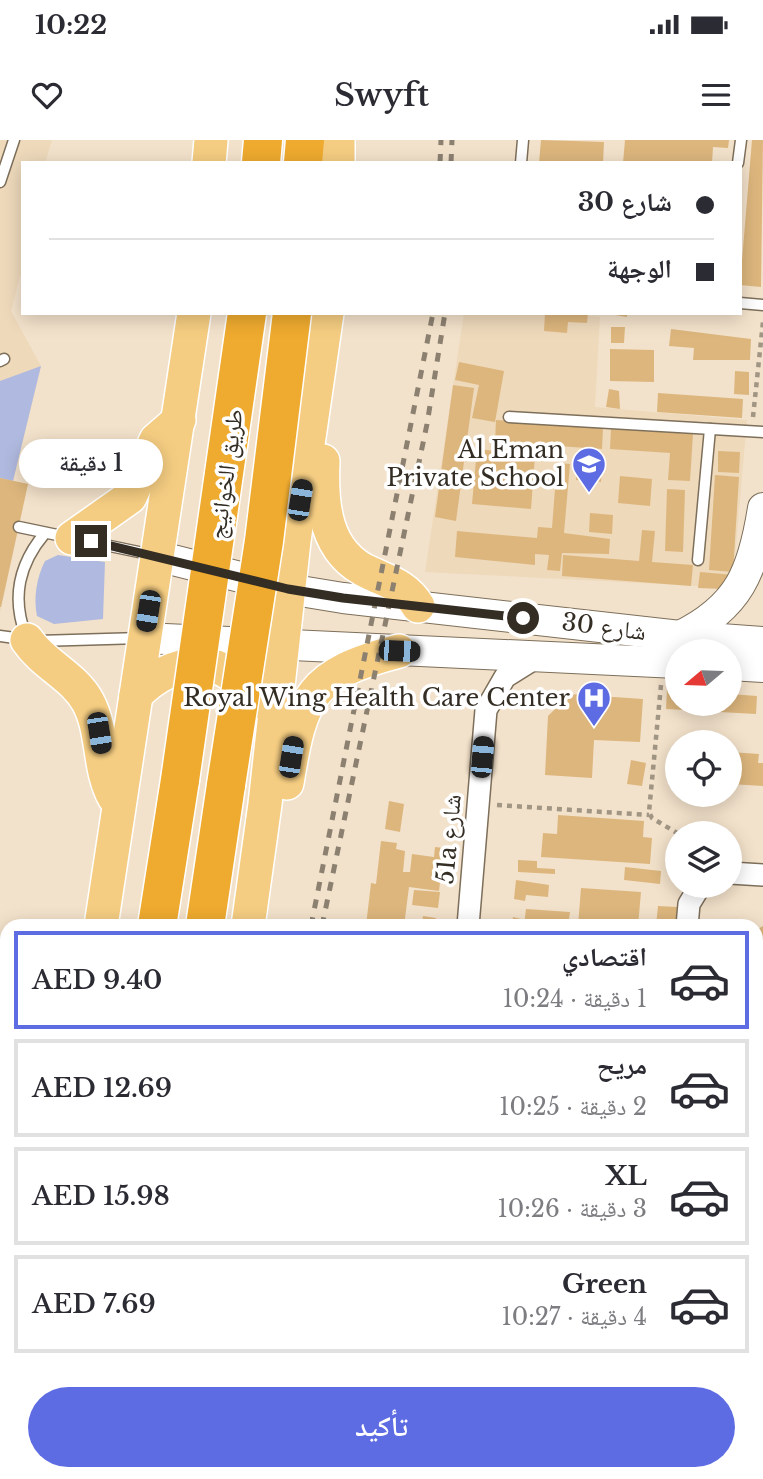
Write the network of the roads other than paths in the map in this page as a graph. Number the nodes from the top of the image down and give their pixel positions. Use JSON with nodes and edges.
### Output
{"nodes":[{"id":1,"x":14,"y":140,"type":"edge"},
{"id":2,"x":211,"y":140,"type":"edge"},
{"id":3,"x":263,"y":140,"type":"edge"},
{"id":4,"x":305,"y":140,"type":"edge"},
{"id":5,"x":338,"y":140,"type":"edge"},
{"id":6,"x":523,"y":140,"type":"edge"},
{"id":7,"x":741,"y":140,"type":"edge"},
{"id":8,"x":209,"y":161,"type":"edge"},
{"id":9,"x":261,"y":161,"type":"edge"},
{"id":10,"x":303,"y":161,"type":"edge"},
{"id":11,"x":338,"y":161,"type":"edge"},
{"id":12,"x":521,"y":161,"type":"edge"},
{"id":13,"x":738,"y":161,"type":"edge"},
{"id":14,"x":0,"y":182,"type":"edge"},
{"id":15,"x":742,"y":303,"type":"edge"},
{"id":16,"x":763,"y":305,"type":"edge"},
{"id":17,"x":194,"y":315,"type":"edge"},
{"id":18,"x":247,"y":315,"type":"edge"},
{"id":19,"x":292,"y":315,"type":"edge"},
{"id":20,"x":327,"y":315,"type":"edge"},
{"id":21,"x":318,"y":391,"type":"junction"},
{"id":22,"x":509,"y":417,"type":"dead end"},
{"id":23,"x":179,"y":420,"type":"junction"},
{"id":24,"x":710,"y":429,"type":"junction"},
{"id":25,"x":757,"y":432,"type":"edge"},
{"id":26,"x":763,"y":508,"type":"edge"},
{"id":27,"x":19,"y":527,"type":"dead end"},
{"id":28,"x":59,"y":535,"type":"junction"},
{"id":29,"x":157,"y":556,"type":"junction"},
{"id":30,"x":698,"y":560,"type":"dead end"},
{"id":31,"x":750,"y":564,"type":"junction"},
{"id":32,"x":288,"y":589,"type":"junction"},
{"id":33,"x":763,"y":593,"type":"edge"},
{"id":34,"x":418,"y":606,"type":"junction"},
{"id":35,"x":14,"y":638,"type":"edge"},
{"id":36,"x":144,"y":638,"type":"junction"},
{"id":37,"x":690,"y":639,"type":"edge"},
{"id":38,"x":763,"y":642,"type":"edge"},
{"id":39,"x":281,"y":645,"type":"junction"},
{"id":40,"x":742,"y":645,"type":"edge"},
{"id":41,"x":399,"y":651,"type":"junction"},
{"id":42,"x":665,"y":652,"type":"edge"},
{"id":43,"x":665,"y":654,"type":"edge"},
{"id":44,"x":539,"y":657,"type":"junction"},
{"id":45,"x":742,"y":666,"type":"edge"},
{"id":46,"x":763,"y":667,"type":"edge"},
{"id":47,"x":136,"y":695,"type":"junction"},
{"id":48,"x":117,"y":802,"type":"junction"},
{"id":49,"x":265,"y":804,"type":"junction"},
{"id":50,"x":256,"y":866,"type":"junction"},
{"id":51,"x":742,"y":874,"type":"edge"},
{"id":52,"x":763,"y":875,"type":"edge"},
{"id":53,"x":693,"y":898,"type":"edge"},
{"id":54,"x":101,"y":919,"type":"edge"},
{"id":55,"x":158,"y":919,"type":"edge"},
{"id":56,"x":206,"y":919,"type":"edge"},
{"id":57,"x":249,"y":919,"type":"edge"},
{"id":58,"x":469,"y":919,"type":"edge"},
{"id":59,"x":688,"y":919,"type":"edge"}],
"edges":[{"from":1,"to":14,"type":"lane"},
{"from":2,"to":8,"type":"main road"},
{"from":3,"to":9,"type":"highway"},
{"from":4,"to":10,"type":"highway"},
{"from":5,"to":11,"type":"main road"},
{"from":6,"to":12,"type":"lane"},
{"from":7,"to":13,"type":"lane"},
{"from":15,"to":16,"type":"lane"},
{"from":17,"to":23,"type":"main road"},
{"from":18,"to":55,"type":"highway","name":"طريق الخوانيج","bridge":true},
{"from":19,"to":56,"type":"highway","name":"طريق الخوانيج","bridge":true},
{"from":20,"to":21,"type":"main road"},
{"from":21,"to":32,"type":"main road"},
{"from":21,"to":34,"type":"main road"},
{"from":22,"to":24,"type":"lane"},
{"from":23,"to":28,"type":"main road"},
{"from":23,"to":29,"type":"main road"},
{"from":24,"to":25,"type":"lane"},
{"from":24,"to":30,"type":"lane"},
{"from":26,"to":31,"type":"street"},
{"from":27,"to":28,"type":"lane"},
{"from":28,"to":29,"type":"lane"},
{"from":28,"to":35,"type":"lane"},
{"from":29,"to":32,"type":"street","name":"شارع 30"},
{"from":29,"to":36,"type":"main road"},
{"from":31,"to":33,"type":"street"},
{"from":31,"to":37,"type":"street"},
{"from":32,"to":34,"type":"street","name":"شارع 30"},
{"from":32,"to":39,"type":"main road"},
{"from":34,"to":42,"type":"street","name":"شارع 30"},
{"from":35,"to":36,"type":"lane"},
{"from":35,"to":48,"type":"main road"},
{"from":36,"to":39,"type":"street","name":"شارع 30"},
{"from":36,"to":47,"type":"main road"},
{"from":38,"to":40,"type":"street","name":"شارع 30"},
{"from":39,"to":41,"type":"street","name":"شارع 30"},
{"from":39,"to":49,"type":"main road"},
{"from":41,"to":44,"type":"street","name":"شارع 30"},
{"from":41,"to":50,"type":"main road"},
{"from":43,"to":44,"type":"street","name":"شارع 30"},
{"from":44,"to":58,"type":"street","name":"51a شارع"},
{"from":45,"to":46,"type":"street"},
{"from":47,"to":48,"type":"main road"},
{"from":47,"to":49,"type":"main road"},
{"from":48,"to":54,"type":"main road"},
{"from":49,"to":50,"type":"main road"},
{"from":50,"to":57,"type":"main road"},
{"from":51,"to":52,"type":"street"},
{"from":53,"to":59,"type":"street"}]}
